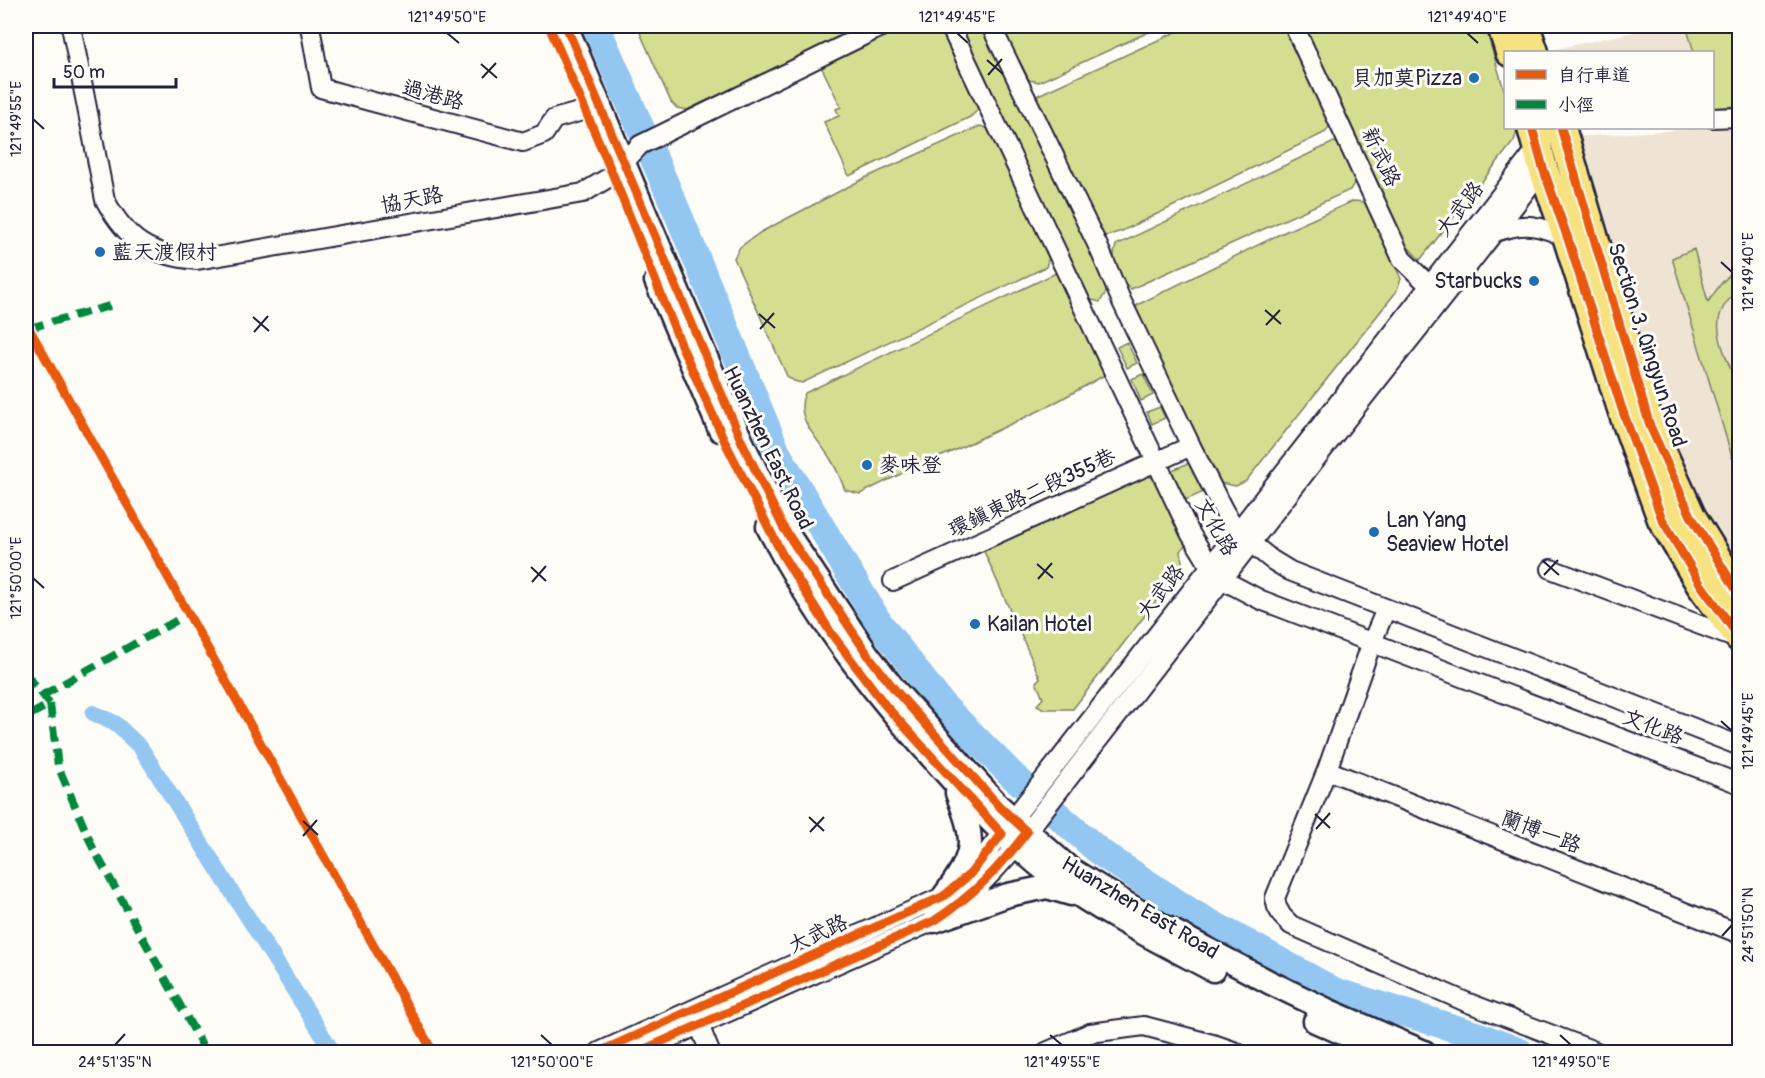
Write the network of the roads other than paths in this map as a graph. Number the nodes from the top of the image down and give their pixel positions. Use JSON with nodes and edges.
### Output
{"nodes":[{"id":1,"x":70,"y":26,"type":"edge"},
{"id":2,"x":310,"y":26,"type":"edge"},
{"id":3,"x":549,"y":26,"type":"edge"},
{"id":4,"x":566,"y":26,"type":"edge"},
{"id":5,"x":883,"y":26,"type":"edge"},
{"id":6,"x":950,"y":26,"type":"edge"},
{"id":7,"x":991,"y":26,"type":"edge"},
{"id":8,"x":1294,"y":26,"type":"edge"},
{"id":9,"x":1502,"y":26,"type":"edge"},
{"id":10,"x":1525,"y":26,"type":"edge"},
{"id":11,"x":1510,"y":51,"type":"edge"},
{"id":12,"x":1534,"y":51,"type":"edge"},
{"id":13,"x":586,"y":110,"type":"junction"},
{"id":14,"x":1714,"y":117,"type":"edge"},
{"id":15,"x":1740,"y":117,"type":"edge"},
{"id":16,"x":1547,"y":138,"type":"edge"},
{"id":17,"x":626,"y":161,"type":"junction"},
{"id":18,"x":1495,"y":232,"type":"junction"},
{"id":19,"x":1568,"y":239,"type":"junction"},
{"id":20,"x":1435,"y":292,"type":"junction"},
{"id":21,"x":1191,"y":446,"type":"junction"},
{"id":22,"x":1156,"y":461,"type":"junction"},
{"id":23,"x":1660,"y":478,"type":"junction"},
{"id":24,"x":1243,"y":537,"type":"junction"},
{"id":25,"x":1551,"y":569,"type":"dead end"},
{"id":26,"x":1215,"y":573,"type":"junction"},
{"id":27,"x":893,"y":581,"type":"dead end"},
{"id":28,"x":1740,"y":596,"type":"edge"},
{"id":29,"x":1386,"y":609,"type":"junction"},
{"id":30,"x":1740,"y":639,"type":"edge"},
{"id":31,"x":1372,"y":642,"type":"junction"},
{"id":32,"x":1740,"y":746,"type":"edge"},
{"id":33,"x":1327,"y":770,"type":"junction"},
{"id":34,"x":952,"y":780,"type":"junction"},
{"id":35,"x":1740,"y":784,"type":"edge"},
{"id":36,"x":1020,"y":826,"type":"junction"},
{"id":37,"x":944,"y":896,"type":"junction"},
{"id":38,"x":1081,"y":896,"type":"junction"},
{"id":39,"x":934,"y":921,"type":"junction"},
{"id":40,"x":1740,"y":934,"type":"edge"},
{"id":41,"x":696,"y":1018,"type":"junction"},
{"id":42,"x":1215,"y":1049,"type":"edge"},
{"id":43,"x":599,"y":1053,"type":"edge"},
{"id":44,"x":638,"y":1053,"type":"edge"},
{"id":45,"x":710,"y":1053,"type":"edge"},
{"id":46,"x":1046,"y":1053,"type":"edge"},
{"id":47,"x":1236,"y":1053,"type":"edge"},
{"id":48,"x":1385,"y":1053,"type":"edge"},
{"id":49,"x":1424,"y":1053,"type":"edge"},
{"id":50,"x":1597,"y":1053,"type":"edge"}],
"edges":[{"from":1,"to":17,"type":"street","name":"協天路"},
{"from":2,"to":13,"type":"street","name":"過港路"},
{"from":3,"to":13,"type":"street","name":"Huanzhen East Road"},
{"from":4,"to":17,"type":"street","name":"Huanzhen East Road"},
{"from":5,"to":17,"type":"street","name":"協天路"},
{"from":6,"to":22,"type":"street","name":"文化路"},
{"from":7,"to":21,"type":"street"},
{"from":8,"to":20,"type":"street","name":"新武路"},
{"from":9,"to":11,"type":"main road"},
{"from":10,"to":12,"type":"main road"},
{"from":13,"to":17,"type":"street","name":"Huanzhen East Road"},
{"from":14,"to":15,"type":"street"},
{"from":16,"to":18,"type":"street","name":"大武路"},
{"from":16,"to":19,"type":"main road","name":"Section 3, Qingyun Road"},
{"from":16,"to":20,"type":"street","name":"大武路"},
{"from":16,"to":23,"type":"main road","name":"Section 3, Qingyun Road"},
{"from":17,"to":34,"type":"street","name":"Huanzhen East Road"},
{"from":17,"to":36,"type":"street","name":"Huanzhen East Road"},
{"from":18,"to":19,"type":"street"},
{"from":18,"to":20,"type":"street","name":"大武路"},
{"from":19,"to":23,"type":"main road","name":"Section 3, Qingyun Road"},
{"from":20,"to":24,"type":"street","name":"大武路"},
{"from":21,"to":22,"type":"street","name":"環鎮東路二段355巷"},
{"from":21,"to":24,"type":"street"},
{"from":22,"to":26,"type":"street","name":"文化路"},
{"from":22,"to":27,"type":"street","name":"環鎮東路二段355巷"},
{"from":23,"to":28,"type":"main road","name":"Section 3, Qingyun Road"},
{"from":23,"to":30,"type":"main road","name":"Section 3, Qingyun Road"},
{"from":24,"to":26,"type":"street","name":"大武路"},
{"from":24,"to":29,"type":"street"},
{"from":25,"to":30,"type":"street"},
{"from":26,"to":31,"type":"street","name":"文化路"},
{"from":26,"to":36,"type":"street","name":"大武路"},
{"from":29,"to":31,"type":"street"},
{"from":29,"to":32,"type":"street"},
{"from":31,"to":33,"type":"street"},
{"from":31,"to":35,"type":"street","name":"文化路"},
{"from":33,"to":40,"type":"street","name":"蘭博一路"},
{"from":33,"to":50,"type":"street"},
{"from":34,"to":36,"type":"street","name":"Huanzhen East Road"},
{"from":34,"to":37,"type":"street"},
{"from":36,"to":37,"type":"street","name":"大武路"},
{"from":36,"to":38,"type":"street","name":"Huanzhen East Road"},
{"from":36,"to":39,"type":"street","name":"大武路"},
{"from":36,"to":49,"type":"street","name":"Huanzhen East Road"},
{"from":37,"to":41,"type":"street","name":"大武路"},
{"from":38,"to":39,"type":"street"},
{"from":38,"to":48,"type":"street","name":"Huanzhen East Road"},
{"from":39,"to":41,"type":"street","name":"大武路"},
{"from":41,"to":43,"type":"street","name":"大武路"},
{"from":41,"to":44,"type":"street","name":"大武路"},
{"from":41,"to":45,"type":"street"},
{"from":42,"to":46,"type":"street"},
{"from":42,"to":47,"type":"street"}]}
